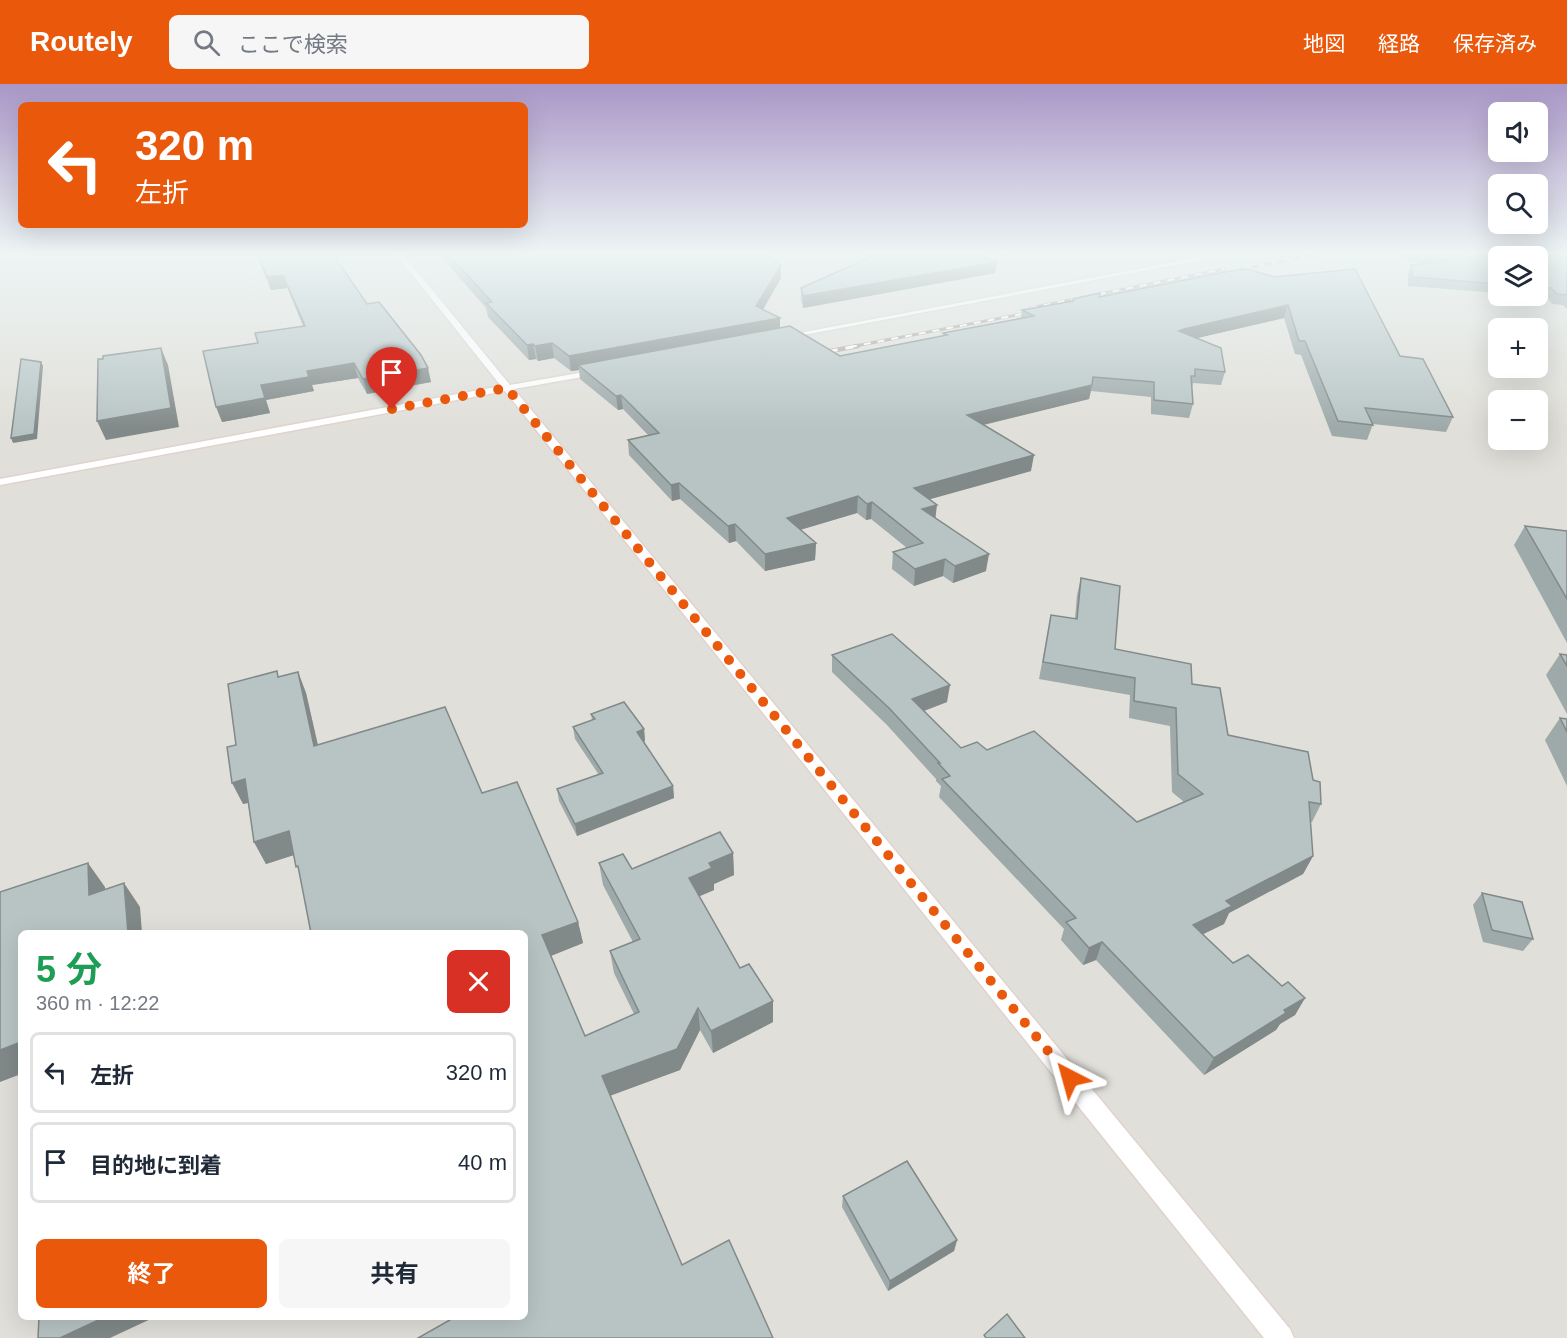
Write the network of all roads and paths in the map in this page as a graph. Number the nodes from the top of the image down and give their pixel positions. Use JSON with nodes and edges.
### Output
{"nodes":[{"id":1,"x":445,"y":312,"type":"edge"},
{"id":2,"x":920,"y":312,"type":"edge"},
{"id":3,"x":777,"y":338,"type":"edge"},
{"id":4,"x":613,"y":368,"type":"edge"},
{"id":5,"x":507,"y":388,"type":"junction"},
{"id":6,"x":0,"y":482,"type":"edge"},
{"id":7,"x":1281,"y":1338,"type":"edge"}],
"edges":[{"from":1,"to":5,"type":"lane"},
{"from":2,"to":3,"type":"lane"},
{"from":4,"to":5,"type":"lane"},
{"from":5,"to":6,"type":"lane"},
{"from":5,"to":7,"type":"lane"}]}
